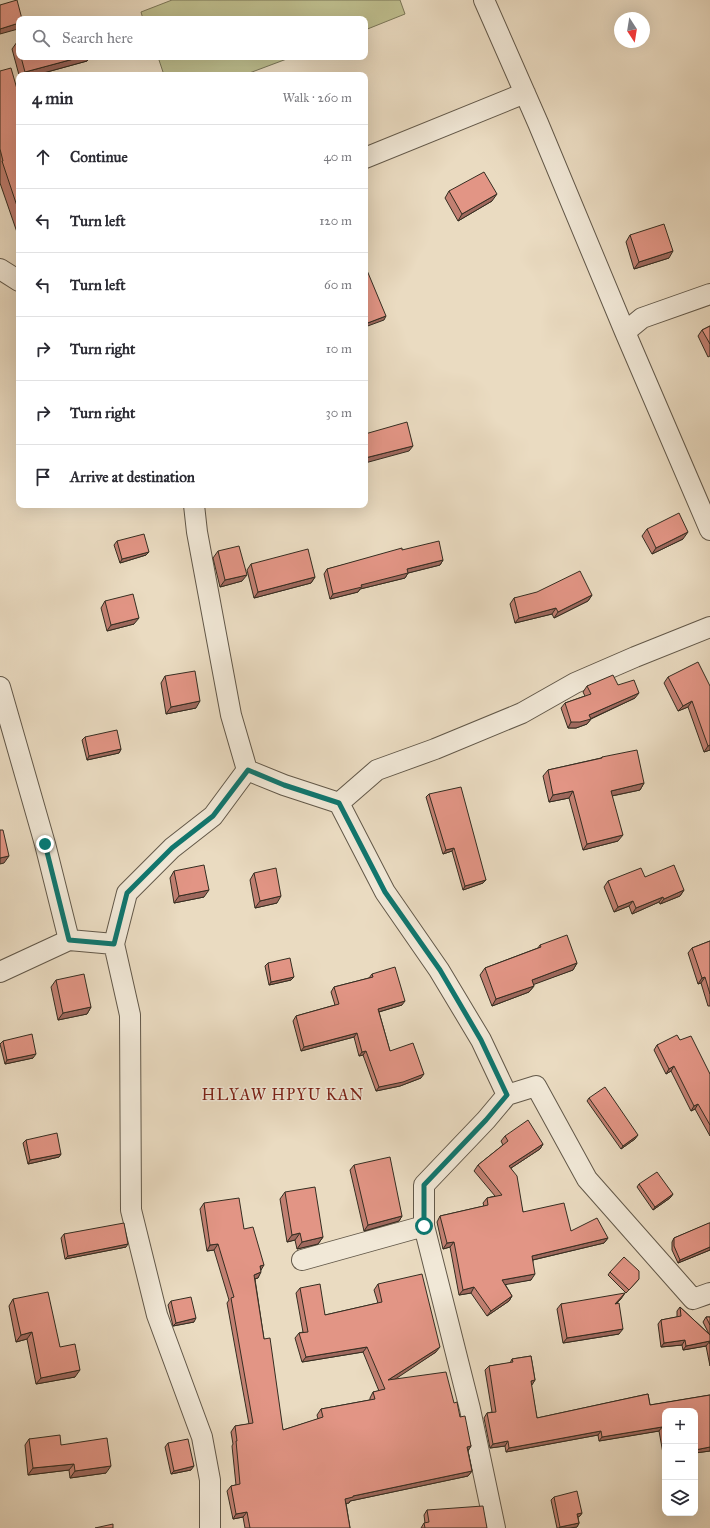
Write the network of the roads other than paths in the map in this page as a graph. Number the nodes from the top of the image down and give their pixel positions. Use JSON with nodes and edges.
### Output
{"nodes":[{"id":1,"x":484,"y":0,"type":"edge"},
{"id":2,"x":525,"y":93,"type":"junction"},
{"id":3,"x":368,"y":157,"type":"edge"},
{"id":4,"x":0,"y":269,"type":"edge"},
{"id":5,"x":16,"y":279,"type":"edge"},
{"id":6,"x":710,"y":294,"type":"edge"},
{"id":7,"x":624,"y":332,"type":"junction"},
{"id":8,"x":194,"y":508,"type":"edge"},
{"id":9,"x":710,"y":530,"type":"edge"},
{"id":10,"x":710,"y":627,"type":"edge"},
{"id":11,"x":0,"y":687,"type":"edge"},
{"id":12,"x":248,"y":770,"type":"junction"},
{"id":13,"x":339,"y":803,"type":"junction"},
{"id":14,"x":69,"y":940,"type":"junction"},
{"id":15,"x":114,"y":944,"type":"junction"},
{"id":16,"x":0,"y":972,"type":"edge"},
{"id":17,"x":507,"y":1095,"type":"junction"},
{"id":18,"x":424,"y":1226,"type":"junction"},
{"id":19,"x":302,"y":1260,"type":"dead end"},
{"id":20,"x":710,"y":1293,"type":"edge"},
{"id":21,"x":210,"y":1528,"type":"edge"},
{"id":22,"x":495,"y":1528,"type":"edge"}],
"edges":[{"from":1,"to":2,"type":"street"},
{"from":2,"to":3,"type":"street"},
{"from":2,"to":7,"type":"street"},
{"from":4,"to":5,"type":"street"},
{"from":6,"to":7,"type":"street"},
{"from":7,"to":9,"type":"street"},
{"from":8,"to":12,"type":"street"},
{"from":10,"to":13,"type":"street"},
{"from":11,"to":14,"type":"street"},
{"from":12,"to":13,"type":"street"},
{"from":12,"to":15,"type":"street"},
{"from":13,"to":17,"type":"street"},
{"from":14,"to":15,"type":"street"},
{"from":14,"to":16,"type":"street"},
{"from":15,"to":21,"type":"street"},
{"from":17,"to":18,"type":"street"},
{"from":17,"to":20,"type":"street"},
{"from":18,"to":19,"type":"street"},
{"from":18,"to":22,"type":"street"}]}
